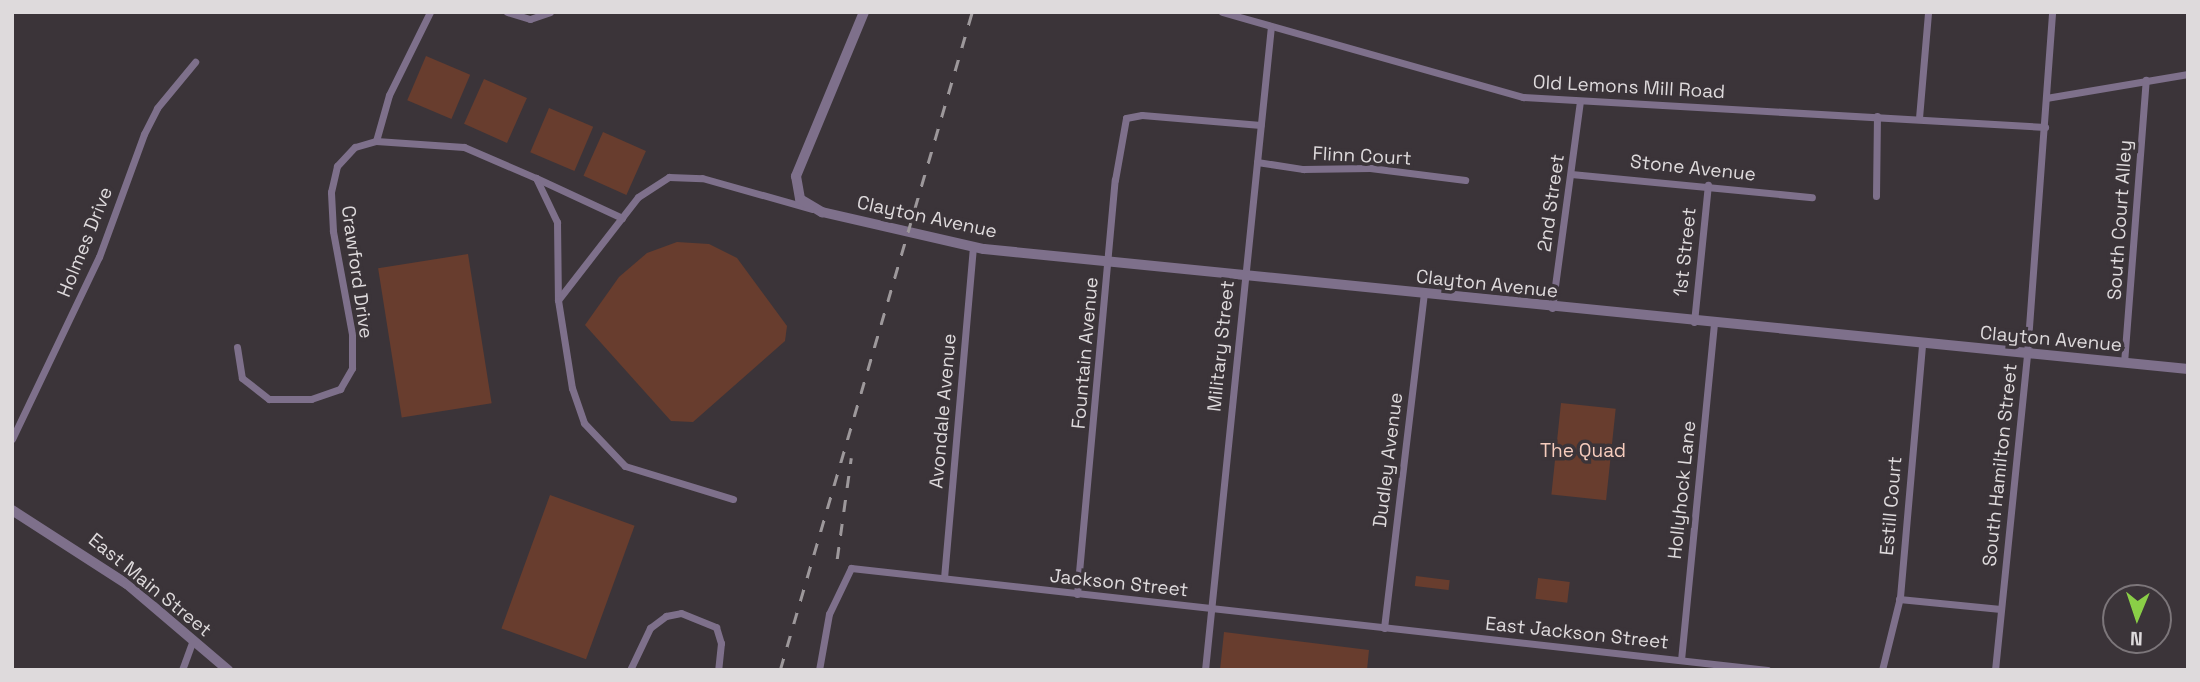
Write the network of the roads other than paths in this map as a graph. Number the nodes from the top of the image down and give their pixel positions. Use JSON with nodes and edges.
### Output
{"nodes":[{"id":1,"x":430,"y":12,"type":"edge"},
{"id":2,"x":507,"y":12,"type":"edge"},
{"id":3,"x":550,"y":12,"type":"edge"},
{"id":4,"x":864,"y":12,"type":"edge"},
{"id":5,"x":1222,"y":12,"type":"edge"},
{"id":6,"x":1928,"y":12,"type":"edge"},
{"id":7,"x":2052,"y":12,"type":"edge"},
{"id":8,"x":1271,"y":26,"type":"junction"},
{"id":9,"x":195,"y":62,"type":"dead end"},
{"id":10,"x":2188,"y":74,"type":"edge"},
{"id":11,"x":2146,"y":80,"type":"junction"},
{"id":12,"x":2046,"y":98,"type":"junction"},
{"id":13,"x":1580,"y":102,"type":"junction"},
{"id":14,"x":1877,"y":116,"type":"junction"},
{"id":15,"x":1919,"y":118,"type":"junction"},
{"id":16,"x":1261,"y":125,"type":"junction"},
{"id":17,"x":2045,"y":127,"type":"junction"},
{"id":18,"x":376,"y":141,"type":"junction"},
{"id":19,"x":1257,"y":162,"type":"junction"},
{"id":20,"x":1572,"y":174,"type":"junction"},
{"id":21,"x":536,"y":178,"type":"junction"},
{"id":22,"x":1465,"y":180,"type":"dead end"},
{"id":23,"x":1708,"y":185,"type":"junction"},
{"id":24,"x":1875,"y":196,"type":"dead end"},
{"id":25,"x":1812,"y":197,"type":"dead end"},
{"id":26,"x":813,"y":209,"type":"junction"},
{"id":27,"x":622,"y":218,"type":"junction"},
{"id":28,"x":973,"y":246,"type":"junction"},
{"id":29,"x":1109,"y":261,"type":"junction"},
{"id":30,"x":1244,"y":278,"type":"junction"},
{"id":31,"x":1424,"y":295,"type":"junction"},
{"id":32,"x":558,"y":300,"type":"junction"},
{"id":33,"x":1552,"y":308,"type":"junction"},
{"id":34,"x":1694,"y":322,"type":"junction"},
{"id":35,"x":1714,"y":324,"type":"junction"},
{"id":36,"x":1922,"y":344,"type":"junction"},
{"id":37,"x":237,"y":347,"type":"dead end"},
{"id":38,"x":2027,"y":354,"type":"junction"},
{"id":39,"x":2124,"y":363,"type":"junction"},
{"id":40,"x":2188,"y":369,"type":"edge"},
{"id":41,"x":12,"y":439,"type":"edge"},
{"id":42,"x":733,"y":499,"type":"dead end"},
{"id":43,"x":12,"y":510,"type":"edge"},
{"id":44,"x":944,"y":578,"type":"junction"},
{"id":45,"x":1077,"y":594,"type":"junction"},
{"id":46,"x":1899,"y":599,"type":"junction"},
{"id":47,"x":1211,"y":609,"type":"junction"},
{"id":48,"x":2001,"y":609,"type":"junction"},
{"id":49,"x":1384,"y":628,"type":"junction"},
{"id":50,"x":193,"y":640,"type":"junction"},
{"id":51,"x":1681,"y":660,"type":"junction"},
{"id":52,"x":182,"y":670,"type":"edge"},
{"id":53,"x":228,"y":670,"type":"edge"},
{"id":54,"x":630,"y":670,"type":"edge"},
{"id":55,"x":718,"y":670,"type":"edge"},
{"id":56,"x":818,"y":670,"type":"edge"},
{"id":57,"x":1205,"y":670,"type":"edge"},
{"id":58,"x":1767,"y":670,"type":"edge"},
{"id":59,"x":1882,"y":670,"type":"edge"},
{"id":60,"x":1995,"y":670,"type":"edge"}],
"edges":[{"from":1,"to":18,"type":"street"},
{"from":2,"to":3,"type":"street"},
{"from":4,"to":26,"type":"street"},
{"from":5,"to":8,"type":"street","name":"Old Lemons Mill Road"},
{"from":6,"to":15,"type":"street"},
{"from":7,"to":12,"type":"street","name":"South Hamilton Street"},
{"from":8,"to":13,"type":"street","name":"Old Lemons Mill Road"},
{"from":8,"to":16,"type":"street","name":"Military Street"},
{"from":9,"to":41,"type":"street","name":"Holmes Drive"},
{"from":10,"to":11,"type":"street"},
{"from":11,"to":12,"type":"street"},
{"from":11,"to":39,"type":"street","name":"South Court Alley"},
{"from":12,"to":17,"type":"street","name":"South Hamilton Street"},
{"from":13,"to":14,"type":"street","name":"Old Lemons Mill Road"},
{"from":13,"to":20,"type":"street","name":"2nd Street"},
{"from":14,"to":15,"type":"street","name":"Old Lemons Mill Road"},
{"from":14,"to":24,"type":"street"},
{"from":15,"to":17,"type":"street","name":"Old Lemons Mill Road"},
{"from":16,"to":19,"type":"street","name":"Military Street"},
{"from":16,"to":29,"type":"street","name":"Fountain Avenue"},
{"from":17,"to":38,"type":"street","name":"South Hamilton Street"},
{"from":18,"to":21,"type":"street"},
{"from":18,"to":37,"type":"street","name":"Crawford Drive"},
{"from":19,"to":22,"type":"street","name":"Flinn Court"},
{"from":19,"to":30,"type":"street","name":"Military Street"},
{"from":20,"to":23,"type":"street","name":"Stone Avenue"},
{"from":20,"to":33,"type":"street","name":"2nd Street"},
{"from":21,"to":27,"type":"street"},
{"from":21,"to":32,"type":"street"},
{"from":23,"to":25,"type":"street","name":"Stone Avenue"},
{"from":23,"to":34,"type":"street","name":"1st Street"},
{"from":26,"to":27,"type":"street"},
{"from":26,"to":28,"type":"street","name":"Clayton Avenue"},
{"from":27,"to":32,"type":"street"},
{"from":28,"to":29,"type":"street","name":"Clayton Avenue"},
{"from":28,"to":44,"type":"street","name":"Avondale Avenue"},
{"from":29,"to":30,"type":"street","name":"Clayton Avenue"},
{"from":29,"to":45,"type":"street","name":"Fountain Avenue"},
{"from":30,"to":31,"type":"street","name":"Clayton Avenue"},
{"from":30,"to":47,"type":"street","name":"Military Street"},
{"from":31,"to":33,"type":"street","name":"Clayton Avenue"},
{"from":31,"to":49,"type":"street","name":"Dudley Avenue"},
{"from":32,"to":42,"type":"street"},
{"from":33,"to":34,"type":"street","name":"Clayton Avenue"},
{"from":34,"to":35,"type":"street","name":"Clayton Avenue"},
{"from":35,"to":36,"type":"street","name":"Clayton Avenue"},
{"from":35,"to":51,"type":"street","name":"Hollyhock Lane"},
{"from":36,"to":38,"type":"street","name":"Clayton Avenue"},
{"from":36,"to":46,"type":"street","name":"Estill Court"},
{"from":38,"to":39,"type":"street","name":"Clayton Avenue"},
{"from":38,"to":48,"type":"street","name":"South Hamilton Street"},
{"from":39,"to":40,"type":"street","name":"Clayton Avenue"},
{"from":43,"to":50,"type":"street","name":"East Main Street"},
{"from":44,"to":45,"type":"street","name":"Jackson Street"},
{"from":44,"to":56,"type":"street","name":"Jackson Street"},
{"from":45,"to":47,"type":"street","name":"Jackson Street"},
{"from":46,"to":48,"type":"street"},
{"from":46,"to":59,"type":"street","name":"Estill Court"},
{"from":47,"to":49,"type":"street","name":"Jackson Street"},
{"from":47,"to":57,"type":"street","name":"Military Street"},
{"from":48,"to":60,"type":"street","name":"South Hamilton Street"},
{"from":49,"to":51,"type":"street","name":"East Jackson Street"},
{"from":50,"to":52,"type":"street"},
{"from":50,"to":53,"type":"street","name":"East Main Street"},
{"from":51,"to":58,"type":"street","name":"East Jackson Street"},
{"from":54,"to":55,"type":"street"}]}
